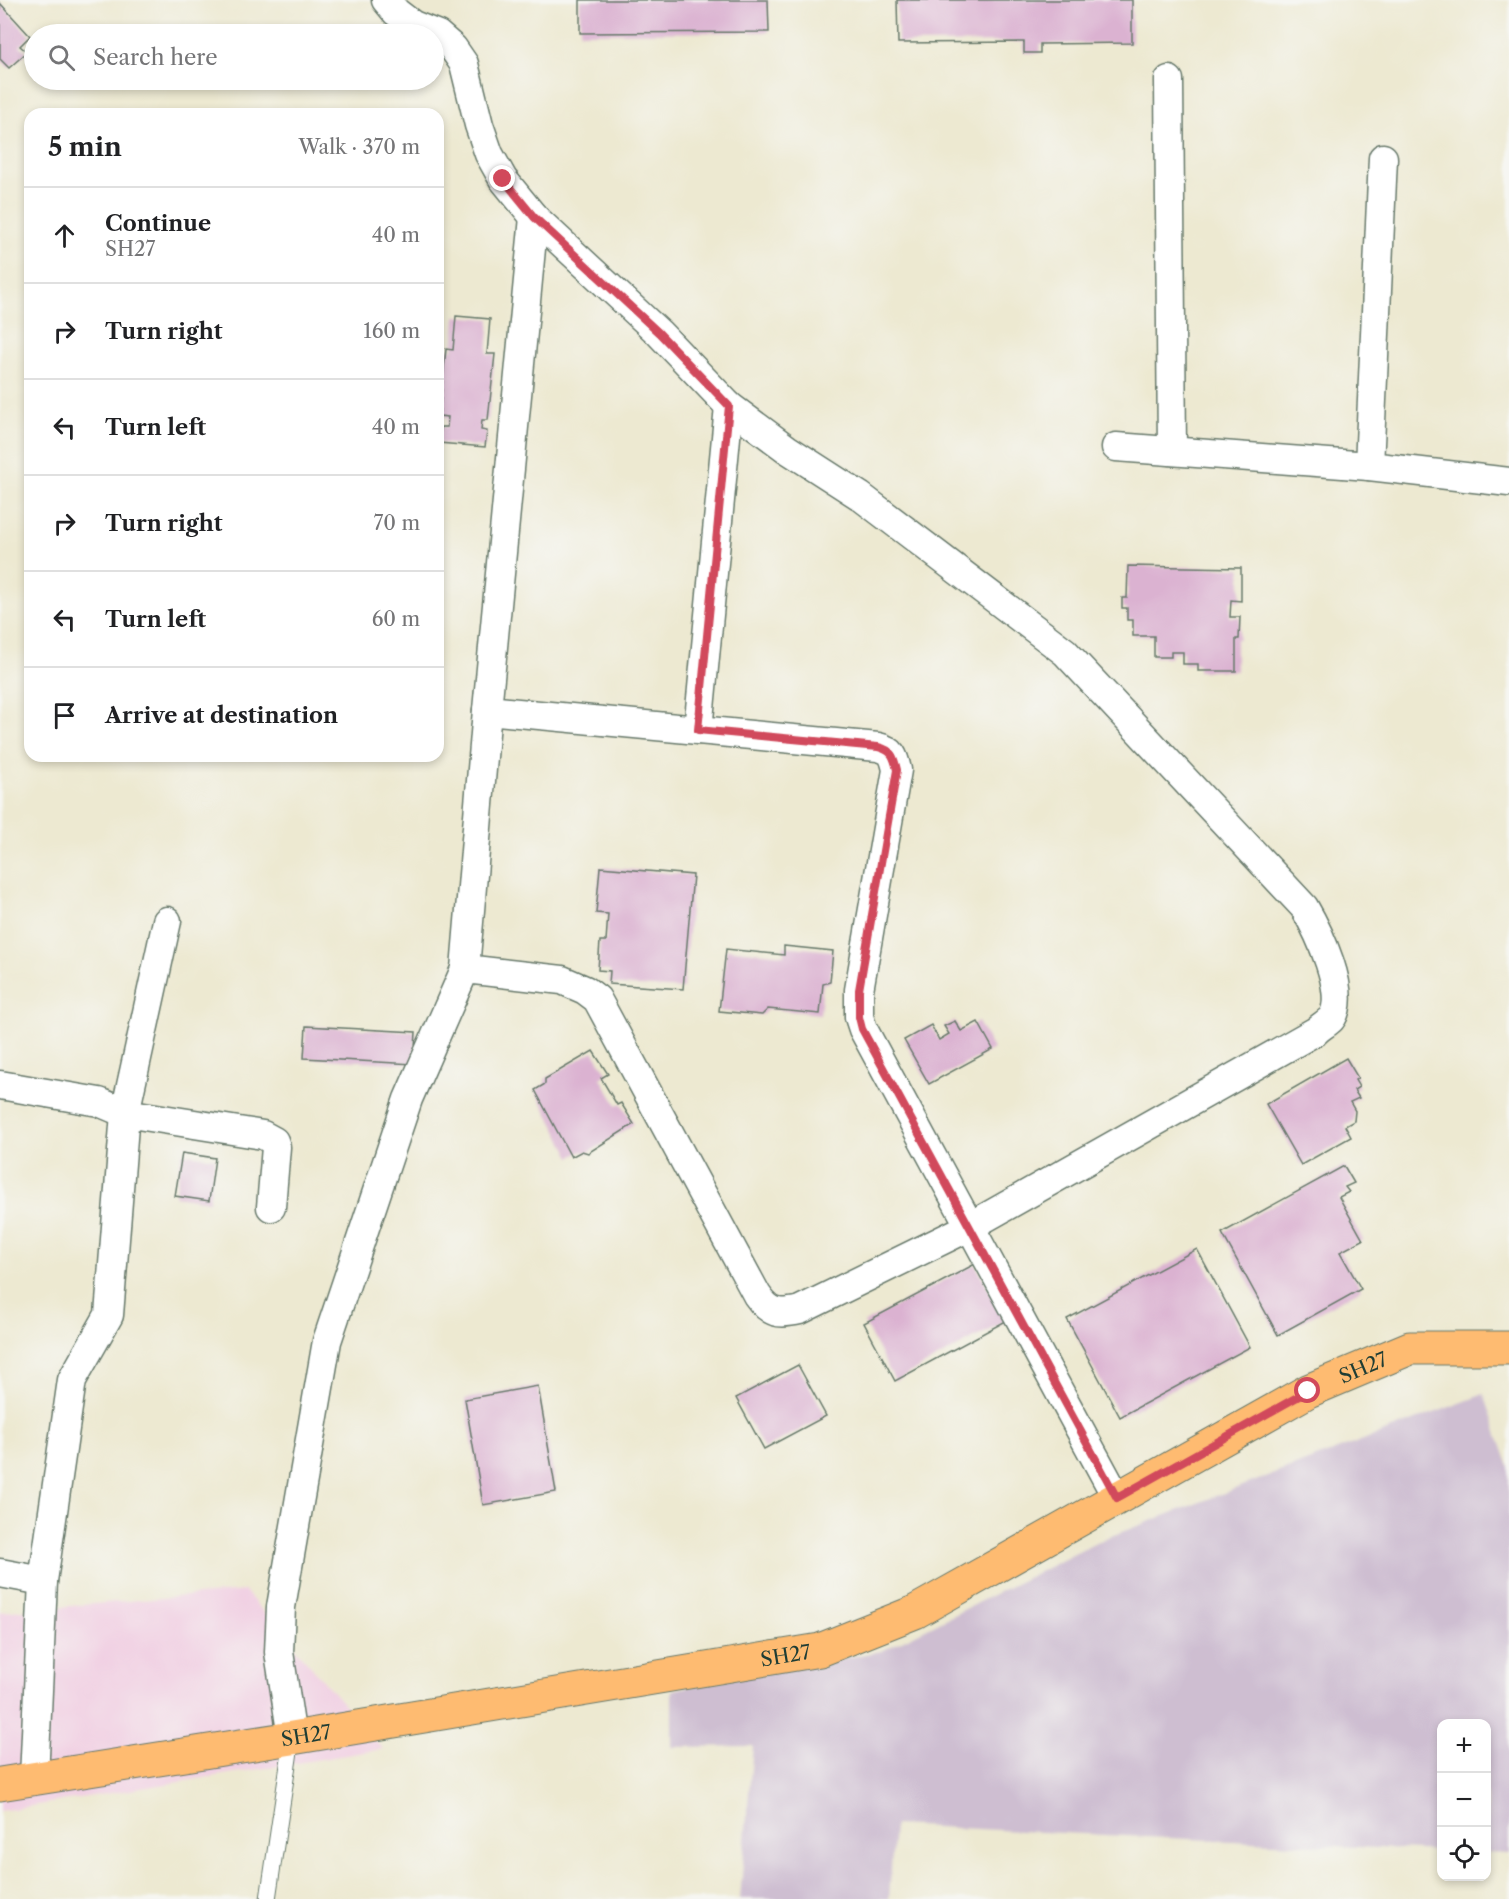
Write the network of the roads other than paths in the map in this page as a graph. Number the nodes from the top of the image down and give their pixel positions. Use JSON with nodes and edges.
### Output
{"nodes":[{"id":1,"x":386,"y":0,"type":"edge"},
{"id":2,"x":412,"y":24,"type":"edge"},
{"id":3,"x":444,"y":40,"type":"edge"},
{"id":4,"x":1169,"y":80,"type":"dead end"},
{"id":5,"x":1383,"y":158,"type":"dead end"},
{"id":6,"x":534,"y":217,"type":"junction"},
{"id":7,"x":729,"y":406,"type":"junction"},
{"id":8,"x":1116,"y":447,"type":"dead end"},
{"id":9,"x":1172,"y":451,"type":"junction"},
{"id":10,"x":1369,"y":466,"type":"junction"},
{"id":11,"x":1509,"y":482,"type":"edge"},
{"id":12,"x":487,"y":710,"type":"junction"},
{"id":13,"x":698,"y":730,"type":"junction"},
{"id":14,"x":167,"y":921,"type":"dead end"},
{"id":15,"x":465,"y":969,"type":"junction"},
{"id":16,"x":0,"y":1084,"type":"edge"},
{"id":17,"x":125,"y":1113,"type":"junction"},
{"id":18,"x":271,"y":1207,"type":"dead end"},
{"id":19,"x":969,"y":1227,"type":"junction"},
{"id":20,"x":1509,"y":1348,"type":"edge"},
{"id":21,"x":1117,"y":1498,"type":"junction"},
{"id":22,"x":0,"y":1573,"type":"edge"},
{"id":23,"x":43,"y":1581,"type":"junction"},
{"id":24,"x":292,"y":1738,"type":"junction"},
{"id":25,"x":34,"y":1778,"type":"junction"},
{"id":26,"x":0,"y":1784,"type":"edge"},
{"id":27,"x":268,"y":1899,"type":"edge"}],
"edges":[{"from":1,"to":2,"type":"street"},
{"from":3,"to":6,"type":"street"},
{"from":4,"to":9,"type":"street"},
{"from":5,"to":10,"type":"street"},
{"from":6,"to":7,"type":"street"},
{"from":6,"to":12,"type":"street"},
{"from":7,"to":13,"type":"street"},
{"from":7,"to":19,"type":"street"},
{"from":8,"to":9,"type":"street"},
{"from":9,"to":10,"type":"street"},
{"from":10,"to":11,"type":"street"},
{"from":12,"to":13,"type":"street"},
{"from":12,"to":15,"type":"street"},
{"from":13,"to":19,"type":"street"},
{"from":14,"to":17,"type":"street"},
{"from":15,"to":19,"type":"street"},
{"from":15,"to":24,"type":"street"},
{"from":16,"to":17,"type":"street"},
{"from":17,"to":18,"type":"street"},
{"from":17,"to":23,"type":"street"},
{"from":19,"to":21,"type":"street"},
{"from":20,"to":21,"type":"main road","name":"SH27","number":"SH27"},
{"from":21,"to":24,"type":"main road","name":"SH27","number":"SH27"},
{"from":22,"to":23,"type":"street"},
{"from":23,"to":25,"type":"street"},
{"from":24,"to":25,"type":"main road","name":"SH27","number":"SH27"},
{"from":24,"to":27,"type":"lane"},
{"from":25,"to":26,"type":"main road","name":"SH27","number":"SH27"}]}
